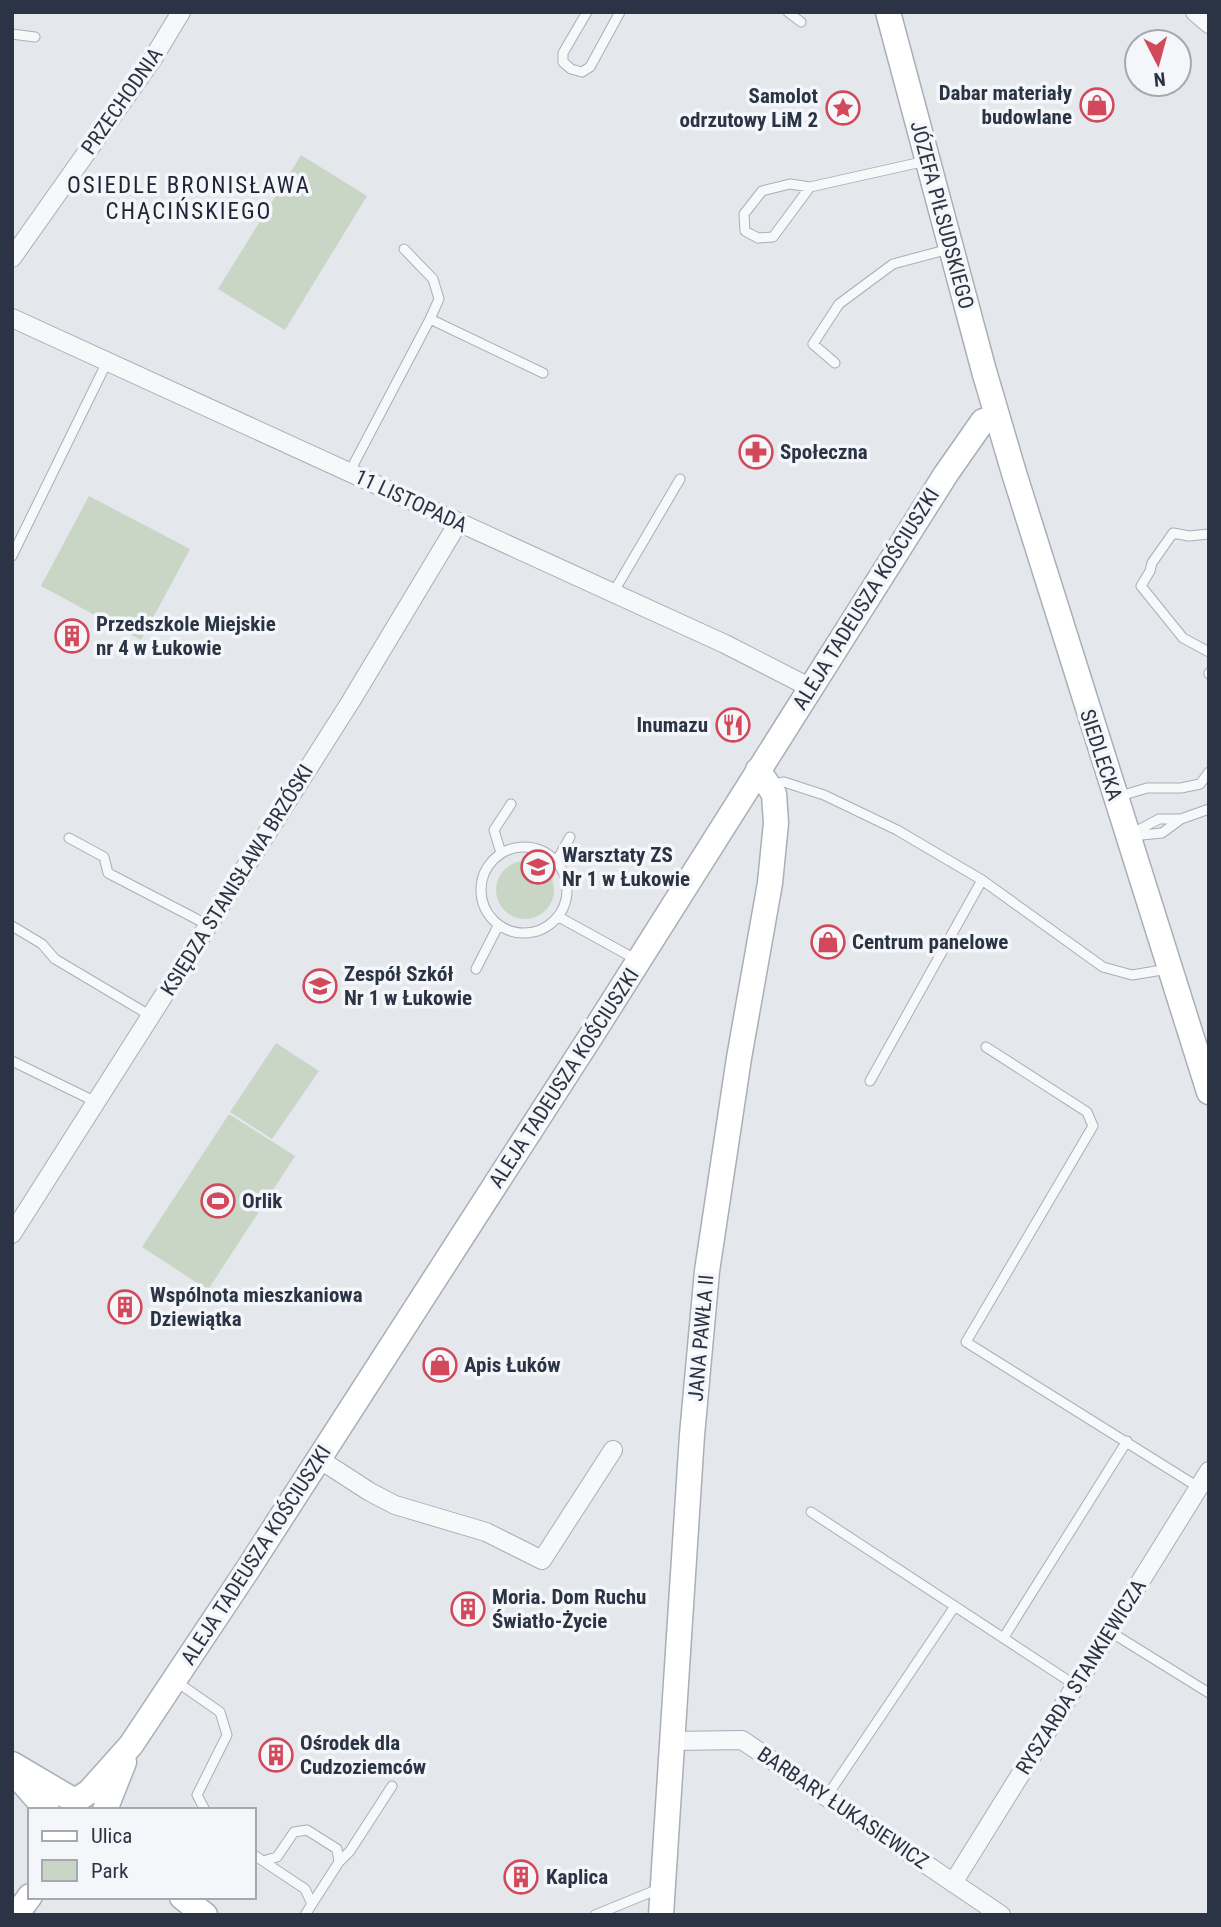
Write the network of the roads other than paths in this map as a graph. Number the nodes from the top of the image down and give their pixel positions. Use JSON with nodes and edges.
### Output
{"nodes":[{"id":1,"x":181,"y":12,"type":"edge"},
{"id":2,"x":587,"y":12,"type":"edge"},
{"id":3,"x":620,"y":12,"type":"edge"},
{"id":4,"x":788,"y":12,"type":"edge"},
{"id":5,"x":888,"y":12,"type":"edge"},
{"id":6,"x":1195,"y":12,"type":"edge"},
{"id":7,"x":801,"y":22,"type":"dead end"},
{"id":8,"x":1209,"y":24,"type":"edge"},
{"id":9,"x":12,"y":34,"type":"edge"},
{"id":10,"x":35,"y":37,"type":"dead end"},
{"id":11,"x":928,"y":161,"type":"junction"},
{"id":12,"x":810,"y":187,"type":"junction"},
{"id":13,"x":404,"y":249,"type":"dead end"},
{"id":14,"x":951,"y":249,"type":"junction"},
{"id":15,"x":12,"y":258,"type":"edge"},
{"id":16,"x":12,"y":318,"type":"edge"},
{"id":17,"x":430,"y":319,"type":"junction"},
{"id":18,"x":107,"y":362,"type":"junction"},
{"id":19,"x":835,"y":363,"type":"dead end"},
{"id":20,"x":542,"y":373,"type":"dead end"},
{"id":21,"x":997,"y":417,"type":"junction"},
{"id":22,"x":349,"y":472,"type":"junction"},
{"id":23,"x":680,"y":479,"type":"dead end"},
{"id":24,"x":458,"y":523,"type":"junction"},
{"id":25,"x":1209,"y":534,"type":"edge"},
{"id":26,"x":12,"y":555,"type":"edge"},
{"id":27,"x":613,"y":593,"type":"junction"},
{"id":28,"x":1209,"y":653,"type":"edge"},
{"id":29,"x":809,"y":687,"type":"junction"},
{"id":30,"x":1209,"y":772,"type":"edge"},
{"id":31,"x":764,"y":777,"type":"junction"},
{"id":32,"x":1116,"y":797,"type":"junction"},
{"id":33,"x":511,"y":804,"type":"dead end"},
{"id":34,"x":1209,"y":809,"type":"edge"},
{"id":35,"x":1181,"y":818,"type":"junction"},
{"id":36,"x":570,"y":836,"type":"dead end"},
{"id":37,"x":1127,"y":836,"type":"junction"},
{"id":38,"x":69,"y":838,"type":"dead end"},
{"id":39,"x":501,"y":853,"type":"junction"},
{"id":40,"x":556,"y":862,"type":"junction"},
{"id":41,"x":982,"y":880,"type":"junction"},
{"id":42,"x":559,"y":917,"type":"junction"},
{"id":43,"x":208,"y":925,"type":"junction"},
{"id":44,"x":12,"y":926,"type":"edge"},
{"id":45,"x":498,"y":926,"type":"junction"},
{"id":46,"x":639,"y":961,"type":"junction"},
{"id":47,"x":476,"y":969,"type":"dead end"},
{"id":48,"x":1169,"y":969,"type":"junction"},
{"id":49,"x":151,"y":1016,"type":"junction"},
{"id":50,"x":986,"y":1047,"type":"dead end"},
{"id":51,"x":12,"y":1061,"type":"edge"},
{"id":52,"x":870,"y":1081,"type":"dead end"},
{"id":53,"x":1209,"y":1092,"type":"edge"},
{"id":54,"x":96,"y":1102,"type":"junction"},
{"id":55,"x":12,"y":1234,"type":"edge"},
{"id":56,"x":1127,"y":1441,"type":"junction"},
{"id":57,"x":612,"y":1450,"type":"dead end"},
{"id":58,"x":320,"y":1459,"type":"junction"},
{"id":59,"x":1209,"y":1471,"type":"edge"},
{"id":60,"x":1198,"y":1487,"type":"junction"},
{"id":61,"x":811,"y":1512,"type":"dead end"},
{"id":62,"x":956,"y":1606,"type":"junction"},
{"id":63,"x":1109,"y":1631,"type":"junction"},
{"id":64,"x":1004,"y":1637,"type":"junction"},
{"id":65,"x":174,"y":1680,"type":"junction"},
{"id":66,"x":1075,"y":1685,"type":"junction"},
{"id":67,"x":1209,"y":1693,"type":"edge"},
{"id":68,"x":673,"y":1741,"type":"junction"},
{"id":69,"x":131,"y":1745,"type":"junction"},
{"id":70,"x":12,"y":1764,"type":"edge"},
{"id":71,"x":12,"y":1770,"type":"edge"},
{"id":72,"x":392,"y":1786,"type":"dead end"},
{"id":73,"x":827,"y":1796,"type":"junction"},
{"id":74,"x":70,"y":1803,"type":"edge"},
{"id":75,"x":45,"y":1808,"type":"edge"},
{"id":76,"x":100,"y":1808,"type":"edge"},
{"id":77,"x":104,"y":1808,"type":"edge"},
{"id":78,"x":204,"y":1808,"type":"edge"},
{"id":79,"x":256,"y":1857,"type":"edge"},
{"id":80,"x":277,"y":1857,"type":"junction"},
{"id":81,"x":263,"y":1861,"type":"junction"},
{"id":82,"x":339,"y":1861,"type":"junction"},
{"id":83,"x":278,"y":1871,"type":"junction"},
{"id":84,"x":953,"y":1883,"type":"junction"},
{"id":85,"x":663,"y":1887,"type":"junction"},
{"id":86,"x":305,"y":1889,"type":"junction"},
{"id":87,"x":321,"y":1889,"type":"junction"},
{"id":88,"x":28,"y":1899,"type":"edge"},
{"id":89,"x":185,"y":1899,"type":"edge"},
{"id":90,"x":312,"y":1904,"type":"junction"},
{"id":91,"x":16,"y":1915,"type":"edge"},
{"id":92,"x":205,"y":1915,"type":"edge"},
{"id":93,"x":305,"y":1915,"type":"edge"},
{"id":94,"x":595,"y":1915,"type":"edge"},
{"id":95,"x":661,"y":1915,"type":"edge"},
{"id":96,"x":1001,"y":1915,"type":"edge"}],
"edges":[{"from":1,"to":15,"type":"street","name":"PRZECHODNIA"},
{"from":2,"to":3,"type":"lane"},
{"from":4,"to":7,"type":"lane"},
{"from":5,"to":11,"type":"street","name":"JÓZEFA PIŁSUDSKIEGO"},
{"from":6,"to":8,"type":"street"},
{"from":9,"to":10,"type":"lane"},
{"from":11,"to":12,"type":"lane"},
{"from":11,"to":14,"type":"street","name":"JÓZEFA PIŁSUDSKIEGO"},
{"from":12,"to":12,"type":"lane"},
{"from":13,"to":17,"type":"lane"},
{"from":14,"to":19,"type":"lane"},
{"from":14,"to":21,"type":"street","name":"JÓZEFA PIŁSUDSKIEGO"},
{"from":16,"to":18,"type":"street","name":"11 LISTOPADA"},
{"from":17,"to":20,"type":"lane"},
{"from":17,"to":22,"type":"lane"},
{"from":18,"to":22,"type":"street","name":"11 LISTOPADA"},
{"from":18,"to":26,"type":"lane"},
{"from":21,"to":29,"type":"street","name":"ALEJA TADEUSZA KOŚCIUSZKI"},
{"from":21,"to":32,"type":"street","name":"SIEDLECKA"},
{"from":22,"to":24,"type":"street","name":"11 LISTOPADA"},
{"from":23,"to":27,"type":"lane"},
{"from":24,"to":27,"type":"street","name":"11 LISTOPADA"},
{"from":24,"to":43,"type":"street","name":"KSIĘDZA STANISŁAWA BRZÓSKI"},
{"from":25,"to":28,"type":"lane"},
{"from":27,"to":29,"type":"street","name":"11 LISTOPADA"},
{"from":29,"to":31,"type":"street","name":"ALEJA TADEUSZA KOŚCIUSZKI"},
{"from":30,"to":32,"type":"lane"},
{"from":31,"to":41,"type":"lane"},
{"from":31,"to":46,"type":"street","name":"ALEJA TADEUSZA KOŚCIUSZKI"},
{"from":31,"to":68,"type":"street","name":"JANA PAWŁA II"},
{"from":32,"to":37,"type":"street","name":"SIEDLECKA"},
{"from":33,"to":39,"type":"lane"},
{"from":34,"to":35,"type":"lane"},
{"from":35,"to":37,"type":"lane"},
{"from":35,"to":37,"type":"lane"},
{"from":36,"to":40,"type":"lane"},
{"from":37,"to":48,"type":"street","name":"SIEDLECKA"},
{"from":38,"to":43,"type":"lane"},
{"from":39,"to":40,"type":"lane"},
{"from":39,"to":45,"type":"lane"},
{"from":40,"to":42,"type":"lane"},
{"from":41,"to":48,"type":"lane"},
{"from":41,"to":52,"type":"lane"},
{"from":42,"to":45,"type":"lane"},
{"from":42,"to":46,"type":"lane"},
{"from":43,"to":49,"type":"street","name":"KSIĘDZA STANISŁAWA BRZÓSKI"},
{"from":44,"to":49,"type":"lane"},
{"from":45,"to":47,"type":"lane"},
{"from":46,"to":58,"type":"street","name":"ALEJA TADEUSZA KOŚCIUSZKI"},
{"from":48,"to":53,"type":"street","name":"SIEDLECKA"},
{"from":49,"to":54,"type":"street","name":"KSIĘDZA STANISŁAWA BRZÓSKI"},
{"from":50,"to":56,"type":"lane"},
{"from":51,"to":54,"type":"lane"},
{"from":54,"to":55,"type":"street","name":"KSIĘDZA STANISŁAWA BRZÓSKI"},
{"from":56,"to":60,"type":"lane"},
{"from":56,"to":64,"type":"lane"},
{"from":57,"to":58,"type":"street"},
{"from":58,"to":65,"type":"street","name":"ALEJA TADEUSZA KOŚCIUSZKI"},
{"from":59,"to":60,"type":"street","name":"RYSZARDA STANKIEWICZA"},
{"from":60,"to":63,"type":"street","name":"RYSZARDA STANKIEWICZA"},
{"from":61,"to":62,"type":"lane"},
{"from":62,"to":64,"type":"lane"},
{"from":62,"to":73,"type":"lane"},
{"from":63,"to":66,"type":"street","name":"RYSZARDA STANKIEWICZA"},
{"from":63,"to":67,"type":"lane"},
{"from":64,"to":66,"type":"lane"},
{"from":65,"to":69,"type":"street","name":"ALEJA TADEUSZA KOŚCIUSZKI"},
{"from":65,"to":78,"type":"lane"},
{"from":66,"to":84,"type":"street","name":"RYSZARDA STANKIEWICZA"},
{"from":68,"to":73,"type":"street","name":"BARBARY ŁUKASIEWICZ"},
{"from":68,"to":85,"type":"street","name":"JANA PAWŁA II"},
{"from":69,"to":74,"type":"street","name":"ALEJA TADEUSZA KOŚCIUSZKI"},
{"from":69,"to":77,"type":"street","name":"ALEJA TADEUSZA KOŚCIUSZKI"},
{"from":70,"to":74,"type":"street"},
{"from":71,"to":75,"type":"street"},
{"from":72,"to":82,"type":"lane"},
{"from":73,"to":84,"type":"street","name":"BARBARY ŁUKASIEWICZ"},
{"from":74,"to":76,"type":"street"},
{"from":79,"to":81,"type":"lane"},
{"from":80,"to":81,"type":"lane"},
{"from":80,"to":82,"type":"lane"},
{"from":80,"to":83,"type":"lane"},
{"from":81,"to":83,"type":"lane"},
{"from":82,"to":87,"type":"lane"},
{"from":83,"to":86,"type":"lane"},
{"from":84,"to":96,"type":"street","name":"BARBARY ŁUKASIEWICZ"},
{"from":85,"to":94,"type":"lane"},
{"from":85,"to":95,"type":"street","name":"JANA PAWŁA II"},
{"from":86,"to":87,"type":"lane"},
{"from":86,"to":90,"type":"lane"},
{"from":87,"to":90,"type":"lane"},
{"from":88,"to":91,"type":"street"},
{"from":89,"to":92,"type":"street"},
{"from":90,"to":93,"type":"lane"}]}
